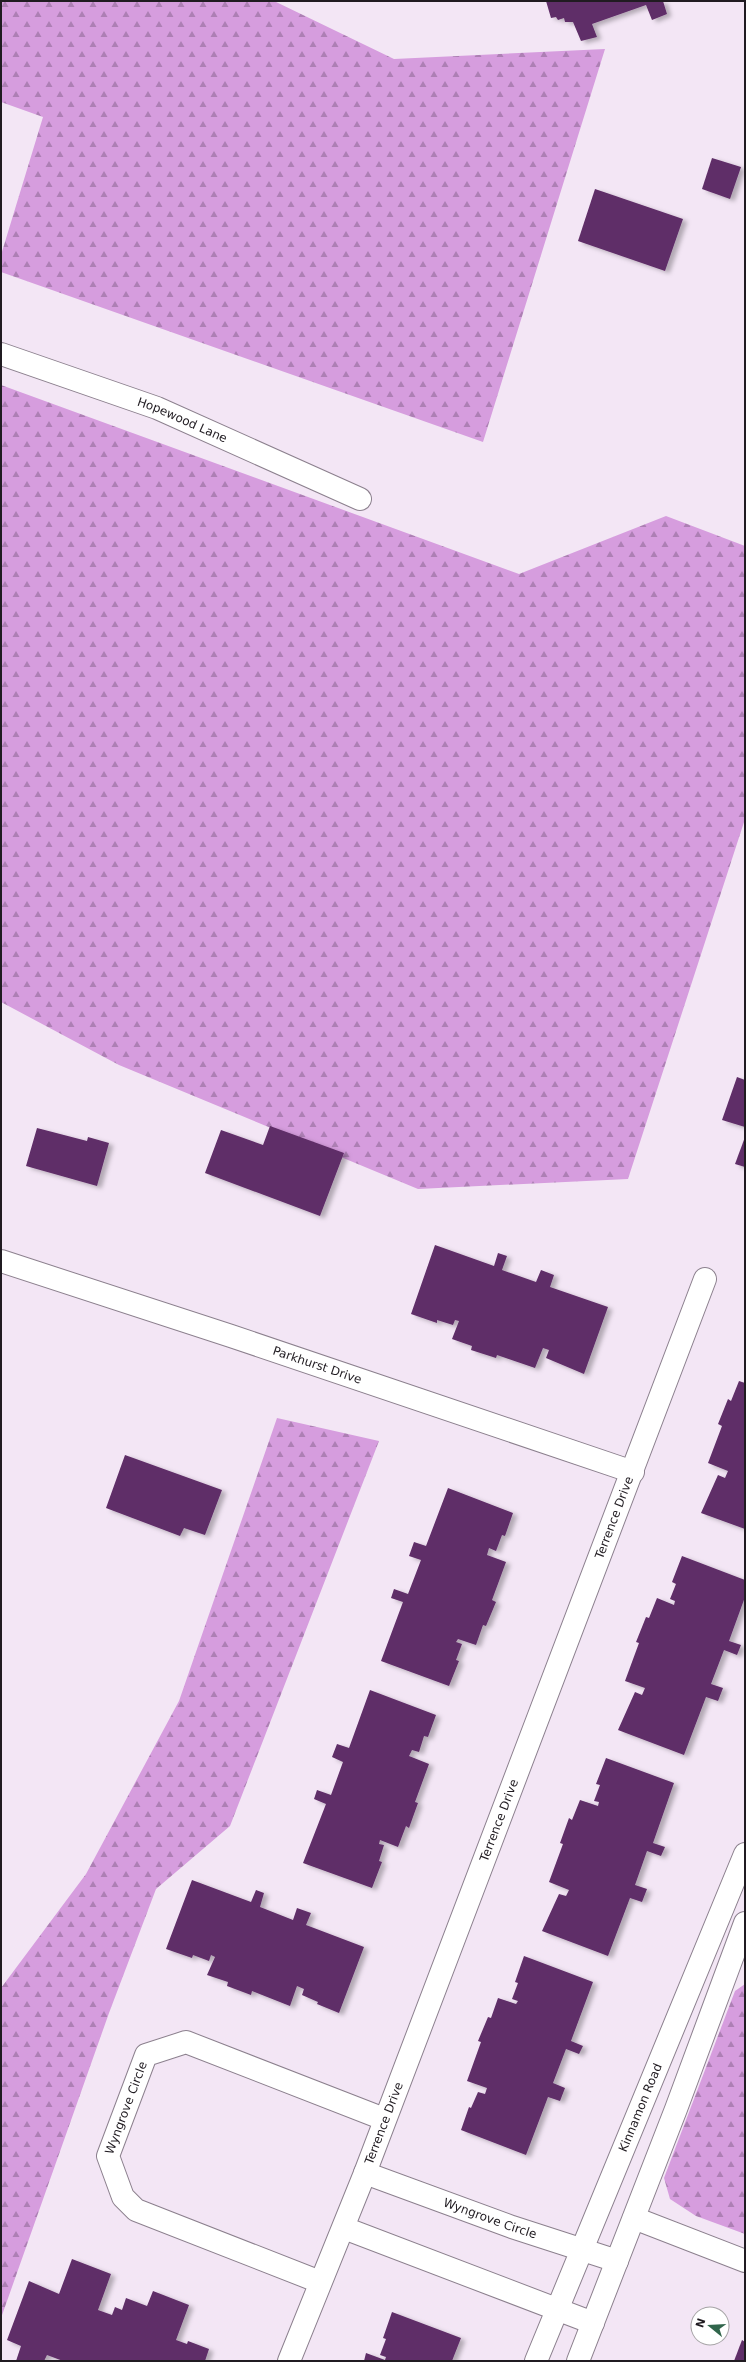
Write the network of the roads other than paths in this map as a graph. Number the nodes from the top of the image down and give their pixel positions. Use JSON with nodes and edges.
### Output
{"nodes":[{"id":1,"x":1,"y":354,"type":"edge"},
{"id":2,"x":360,"y":499,"type":"dead end"},
{"id":3,"x":1,"y":1261,"type":"edge"},
{"id":4,"x":705,"y":1279,"type":"dead end"},
{"id":5,"x":632,"y":1472,"type":"junction"},
{"id":6,"x":745,"y":1854,"type":"edge"},
{"id":7,"x":745,"y":1923,"type":"edge"},
{"id":8,"x":384,"y":2119,"type":"junction"},
{"id":9,"x":365,"y":2173,"type":"junction"},
{"id":10,"x":634,"y":2218,"type":"junction"},
{"id":11,"x":344,"y":2228,"type":"junction"},
{"id":12,"x":581,"y":2249,"type":"junction"},
{"id":13,"x":617,"y":2261,"type":"junction"},
{"id":14,"x":745,"y":2261,"type":"edge"},
{"id":15,"x":320,"y":2282,"type":"junction"},
{"id":16,"x":558,"y":2311,"type":"junction"},
{"id":17,"x":593,"y":2323,"type":"junction"},
{"id":18,"x":289,"y":2361,"type":"edge"},
{"id":19,"x":536,"y":2361,"type":"edge"},
{"id":20,"x":578,"y":2361,"type":"edge"}],
"edges":[{"from":1,"to":2,"type":"street","name":"Hopewood Lane"},
{"from":3,"to":5,"type":"street","name":"Parkhurst Drive"},
{"from":4,"to":5,"type":"street","name":"Terrence Drive"},
{"from":5,"to":8,"type":"street","name":"Terrence Drive"},
{"from":6,"to":12,"type":"street","name":"Kinnamon Road"},
{"from":7,"to":10,"type":"street"},
{"from":8,"to":9,"type":"street","name":"Terrence Drive"},
{"from":8,"to":15,"type":"street","name":"Wyngrove Circle"},
{"from":9,"to":11,"type":"street","name":"Terrence Drive"},
{"from":9,"to":12,"type":"street","name":"Wyngrove Circle"},
{"from":10,"to":13,"type":"street"},
{"from":10,"to":14,"type":"street"},
{"from":11,"to":15,"type":"street","name":"Terrence Drive"},
{"from":11,"to":16,"type":"street"},
{"from":12,"to":13,"type":"street","name":"Wyngrove Circle"},
{"from":12,"to":16,"type":"street","name":"Kinnamon Road"},
{"from":13,"to":17,"type":"street"},
{"from":15,"to":18,"type":"street","name":"Terrence Drive"},
{"from":16,"to":17,"type":"street"},
{"from":16,"to":19,"type":"street","name":"Kinnamon Road"},
{"from":17,"to":20,"type":"street"}]}
